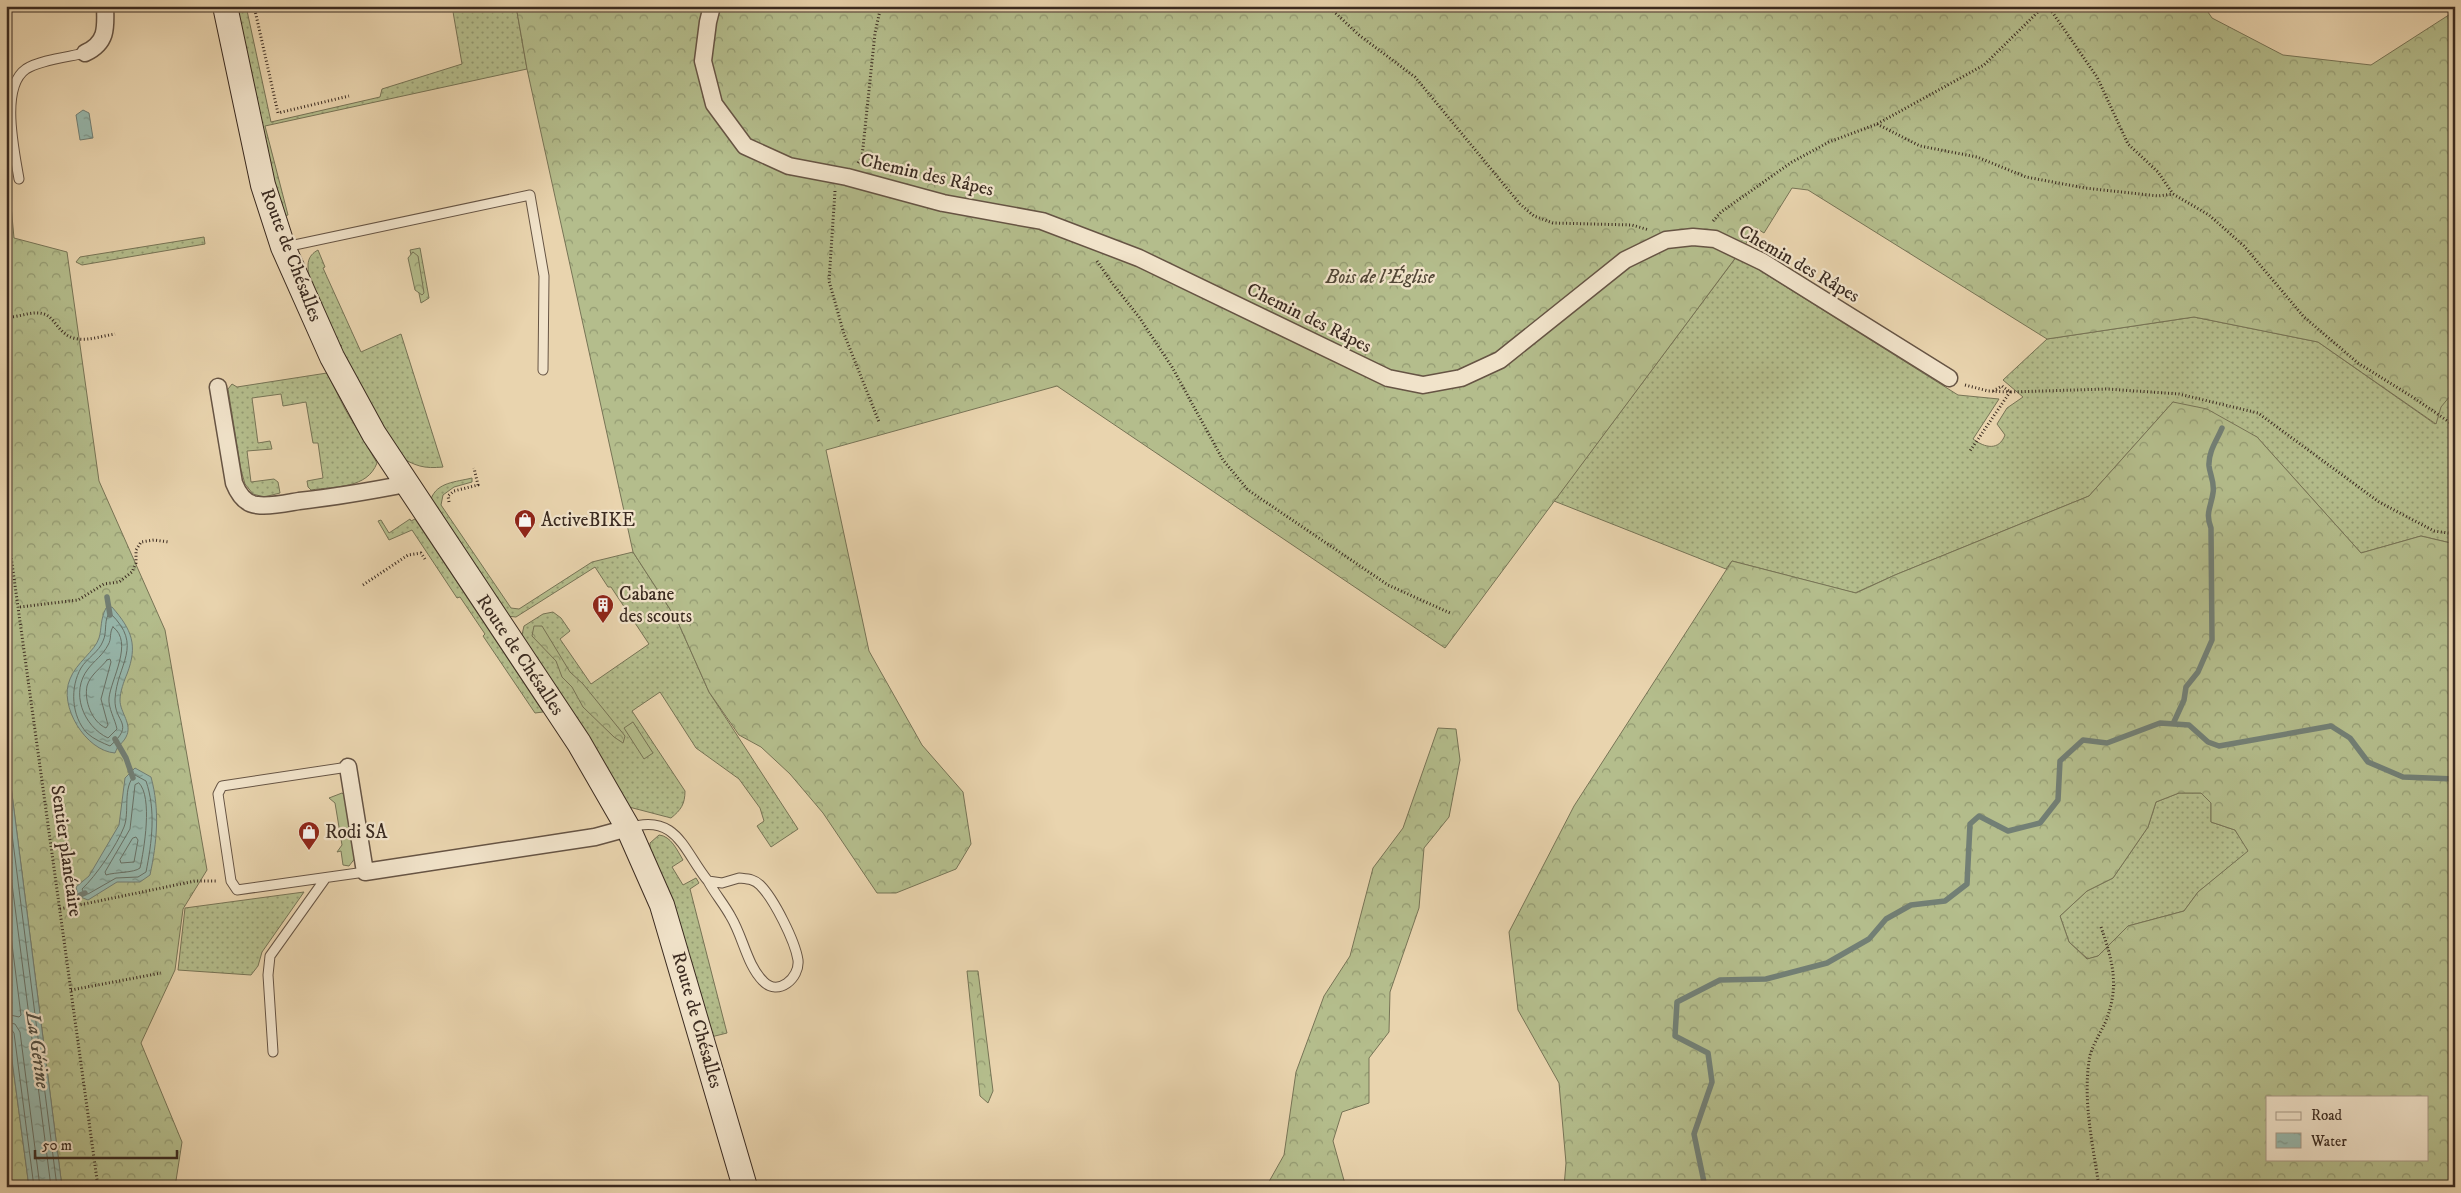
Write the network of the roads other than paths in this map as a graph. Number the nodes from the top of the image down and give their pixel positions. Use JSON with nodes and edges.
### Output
{"nodes":[{"id":1,"x":105,"y":6,"type":"edge"},
{"id":2,"x":225,"y":6,"type":"edge"},
{"id":3,"x":712,"y":6,"type":"edge"},
{"id":4,"x":85,"y":53,"type":"joint"},
{"id":5,"x":20,"y":179,"type":"dead end"},
{"id":6,"x":283,"y":247,"type":"junction"},
{"id":7,"x":543,"y":370,"type":"dead end"},
{"id":8,"x":1949,"y":378,"type":"road end"},
{"id":9,"x":218,"y":387,"type":"dead end"},
{"id":10,"x":406,"y":484,"type":"junction"},
{"id":11,"x":348,"y":766,"type":"joint"},
{"id":12,"x":628,"y":828,"type":"junction"},
{"id":13,"x":365,"y":872,"type":"junction"},
{"id":14,"x":325,"y":879,"type":"junction"},
{"id":15,"x":708,"y":881,"type":"junction"},
{"id":16,"x":273,"y":1052,"type":"dead end"},
{"id":17,"x":745,"y":1187,"type":"edge"}],
"edges":[{"from":1,"to":4,"type":"street"},
{"from":2,"to":6,"type":"street","name":"Route de Chésalles"},
{"from":3,"to":8,"type":"street","name":"Chemin des Râpes"},
{"from":4,"to":5,"type":"lane"},
{"from":6,"to":7,"type":"lane"},
{"from":6,"to":10,"type":"street","name":"Route de Chésalles"},
{"from":9,"to":10,"type":"street"},
{"from":10,"to":12,"type":"street","name":"Route de Chésalles"},
{"from":11,"to":13,"type":"street"},
{"from":11,"to":14,"type":"lane"},
{"from":12,"to":13,"type":"street"},
{"from":12,"to":15,"type":"lane"},
{"from":12,"to":17,"type":"street","name":"Route de Chésalles"},
{"from":13,"to":14,"type":"lane"},
{"from":14,"to":16,"type":"lane"},
{"from":15,"to":15,"type":"lane"}]}
